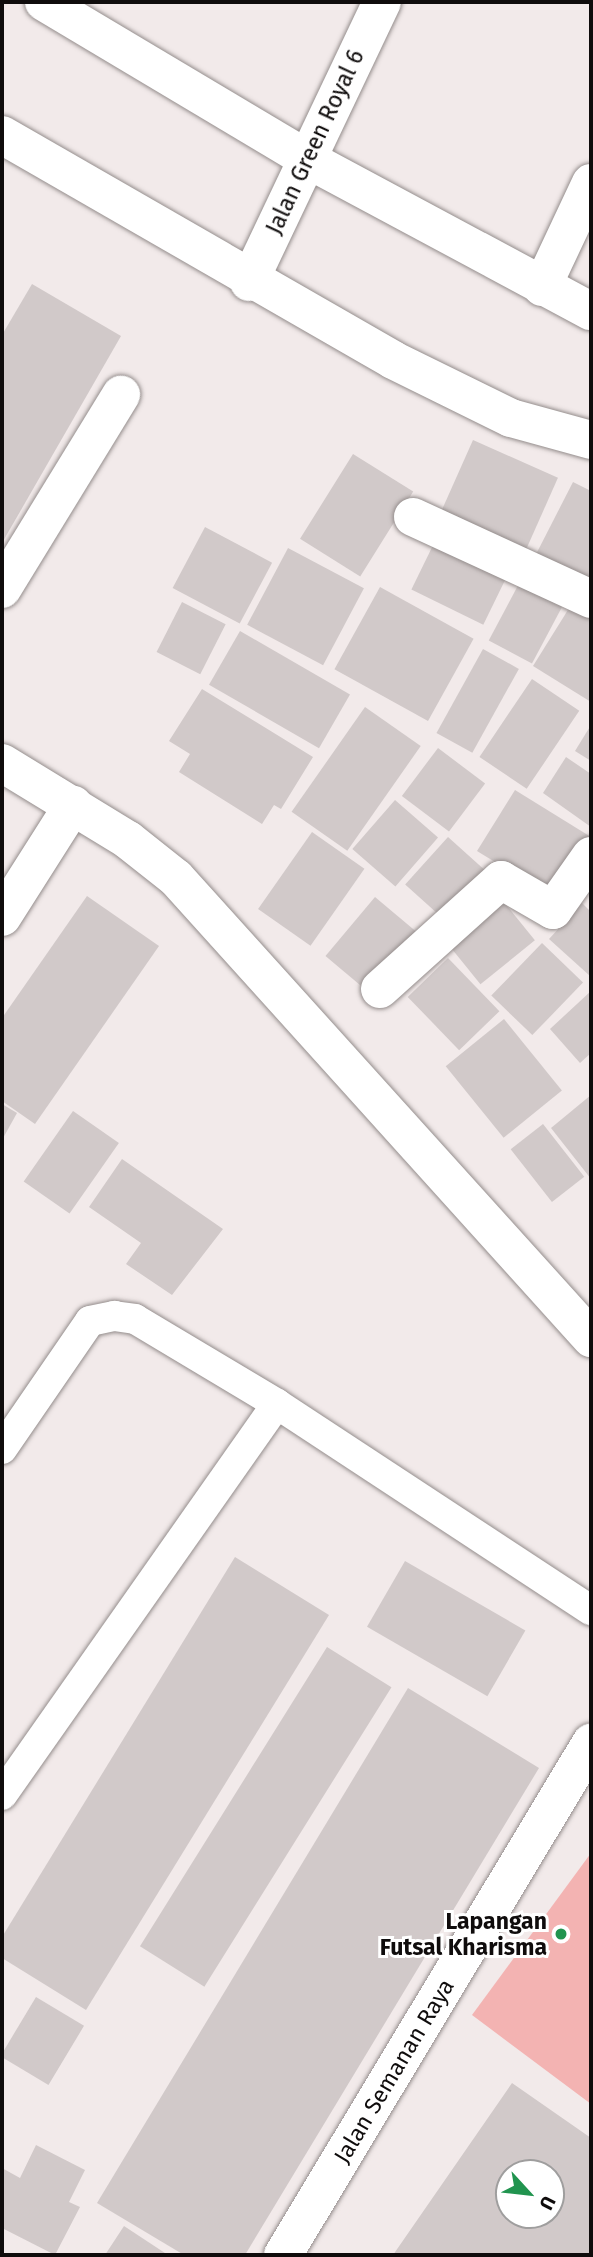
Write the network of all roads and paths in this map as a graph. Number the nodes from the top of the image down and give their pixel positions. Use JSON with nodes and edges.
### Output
{"nodes":[{"id":1,"x":382,"y":2,"type":"edge"},
{"id":2,"x":68,"y":8,"type":"edge"},
{"id":3,"x":2,"y":135,"type":"edge"},
{"id":4,"x":307,"y":159,"type":"junction"},
{"id":5,"x":591,"y":183,"type":"edge"},
{"id":6,"x":249,"y":282,"type":"junction"},
{"id":7,"x":542,"y":287,"type":"junction"},
{"id":8,"x":591,"y":311,"type":"edge"},
{"id":9,"x":121,"y":396,"type":"dead end"},
{"id":10,"x":591,"y":440,"type":"edge"},
{"id":11,"x":413,"y":517,"type":"dead end"},
{"id":12,"x":2,"y":589,"type":"edge"},
{"id":13,"x":591,"y":599,"type":"edge"},
{"id":14,"x":2,"y":763,"type":"edge"},
{"id":15,"x":73,"y":805,"type":"junction"},
{"id":16,"x":591,"y":856,"type":"edge"},
{"id":17,"x":2,"y":917,"type":"edge"},
{"id":18,"x":380,"y":989,"type":"dead end"},
{"id":19,"x":591,"y":1338,"type":"edge"},
{"id":20,"x":277,"y":1404,"type":"junction"},
{"id":21,"x":2,"y":1449,"type":"edge"},
{"id":22,"x":591,"y":1610,"type":"edge"},
{"id":23,"x":591,"y":1743,"type":"edge"},
{"id":24,"x":2,"y":1795,"type":"edge"},
{"id":25,"x":283,"y":2255,"type":"edge"}],
"edges":[{"from":1,"to":4,"type":"street","name":"Jalan Green Royal 6"},
{"from":2,"to":4,"type":"street"},
{"from":3,"to":6,"type":"street"},
{"from":4,"to":6,"type":"street","name":"Jalan Green Royal 6"},
{"from":4,"to":7,"type":"street"},
{"from":5,"to":7,"type":"street"},
{"from":6,"to":10,"type":"street"},
{"from":7,"to":8,"type":"street"},
{"from":9,"to":12,"type":"street"},
{"from":11,"to":13,"type":"street"},
{"from":14,"to":15,"type":"street"},
{"from":15,"to":17,"type":"street"},
{"from":15,"to":19,"type":"street"},
{"from":16,"to":18,"type":"street"},
{"from":20,"to":21,"type":"lane"},
{"from":20,"to":22,"type":"lane"},
{"from":20,"to":24,"type":"lane"},
{"from":23,"to":25,"type":"street","name":"Jalan Semanan Raya"}]}
